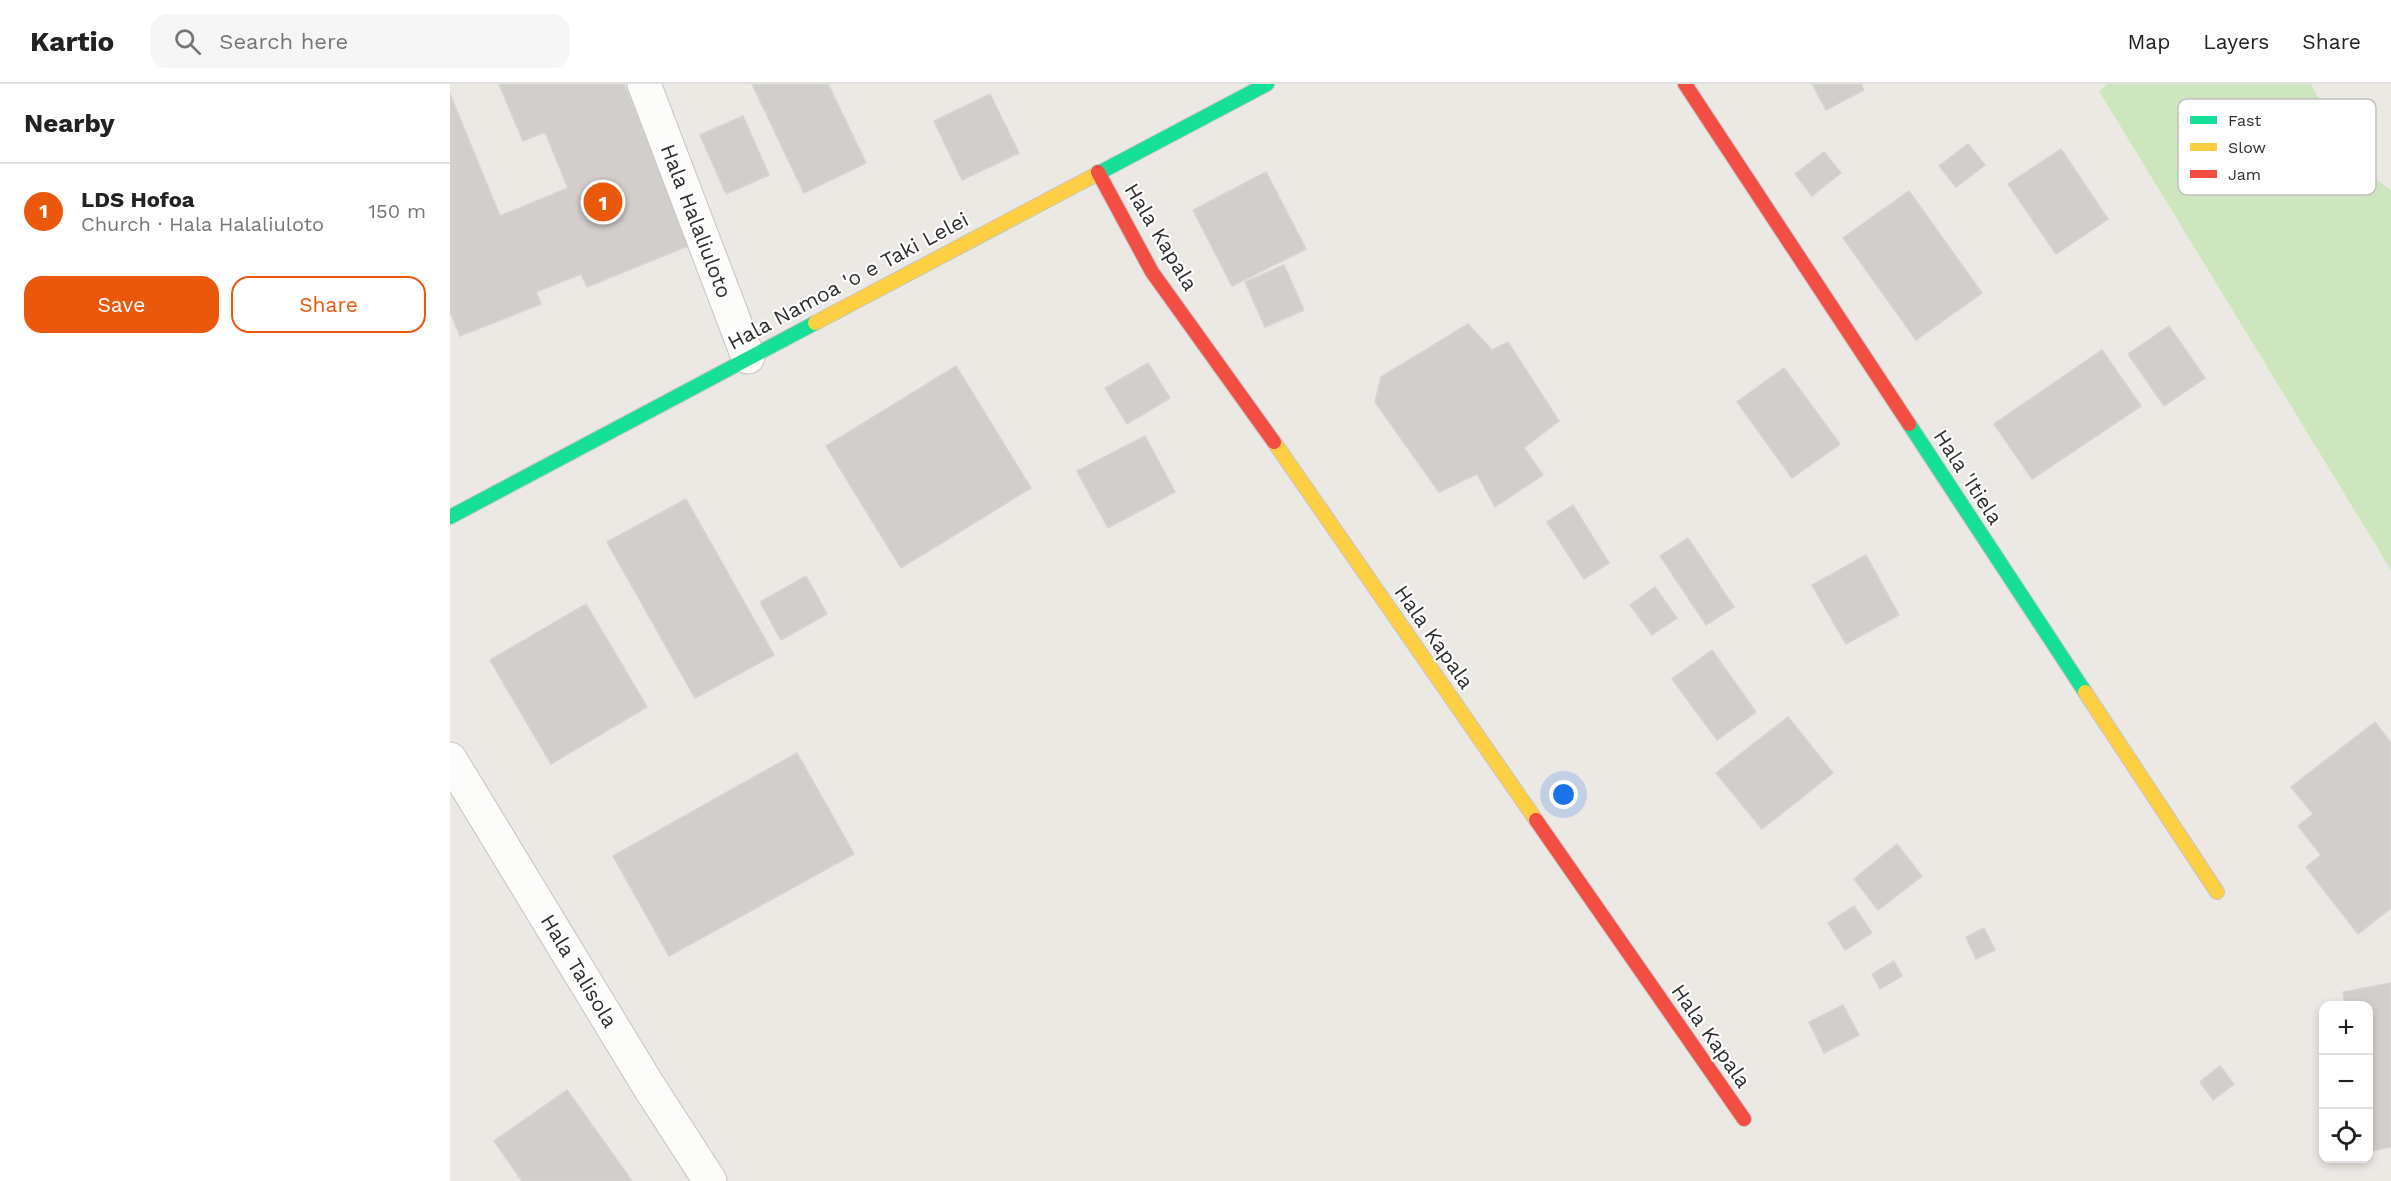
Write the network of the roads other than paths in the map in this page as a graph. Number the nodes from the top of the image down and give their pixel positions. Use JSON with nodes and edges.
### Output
{"nodes":[{"id":1,"x":644,"y":84,"type":"edge"},
{"id":2,"x":1267,"y":84,"type":"edge"},
{"id":3,"x":1685,"y":84,"type":"edge"},
{"id":4,"x":1098,"y":172,"type":"junction"},
{"id":5,"x":748,"y":357,"type":"junction"},
{"id":6,"x":450,"y":517,"type":"edge"},
{"id":7,"x":450,"y":759,"type":"edge"},
{"id":8,"x":2217,"y":892,"type":"dead end"},
{"id":9,"x":1744,"y":1119,"type":"dead end"},
{"id":10,"x":710,"y":1181,"type":"edge"}],
"edges":[{"from":1,"to":5,"type":"street","name":"Hala Halaliuloto"},
{"from":2,"to":4,"type":"street","name":"Hala Namoa 'o e Taki Lelei"},
{"from":3,"to":8,"type":"street","name":"Hala 'Itiela"},
{"from":4,"to":5,"type":"street","name":"Hala Namoa 'o e Taki Lelei"},
{"from":4,"to":9,"type":"street","name":"Hala Kapala"},
{"from":5,"to":6,"type":"street","name":"Hala Namoa 'o e Taki Lelei"},
{"from":7,"to":10,"type":"street","name":"Hala Talisola"}]}
